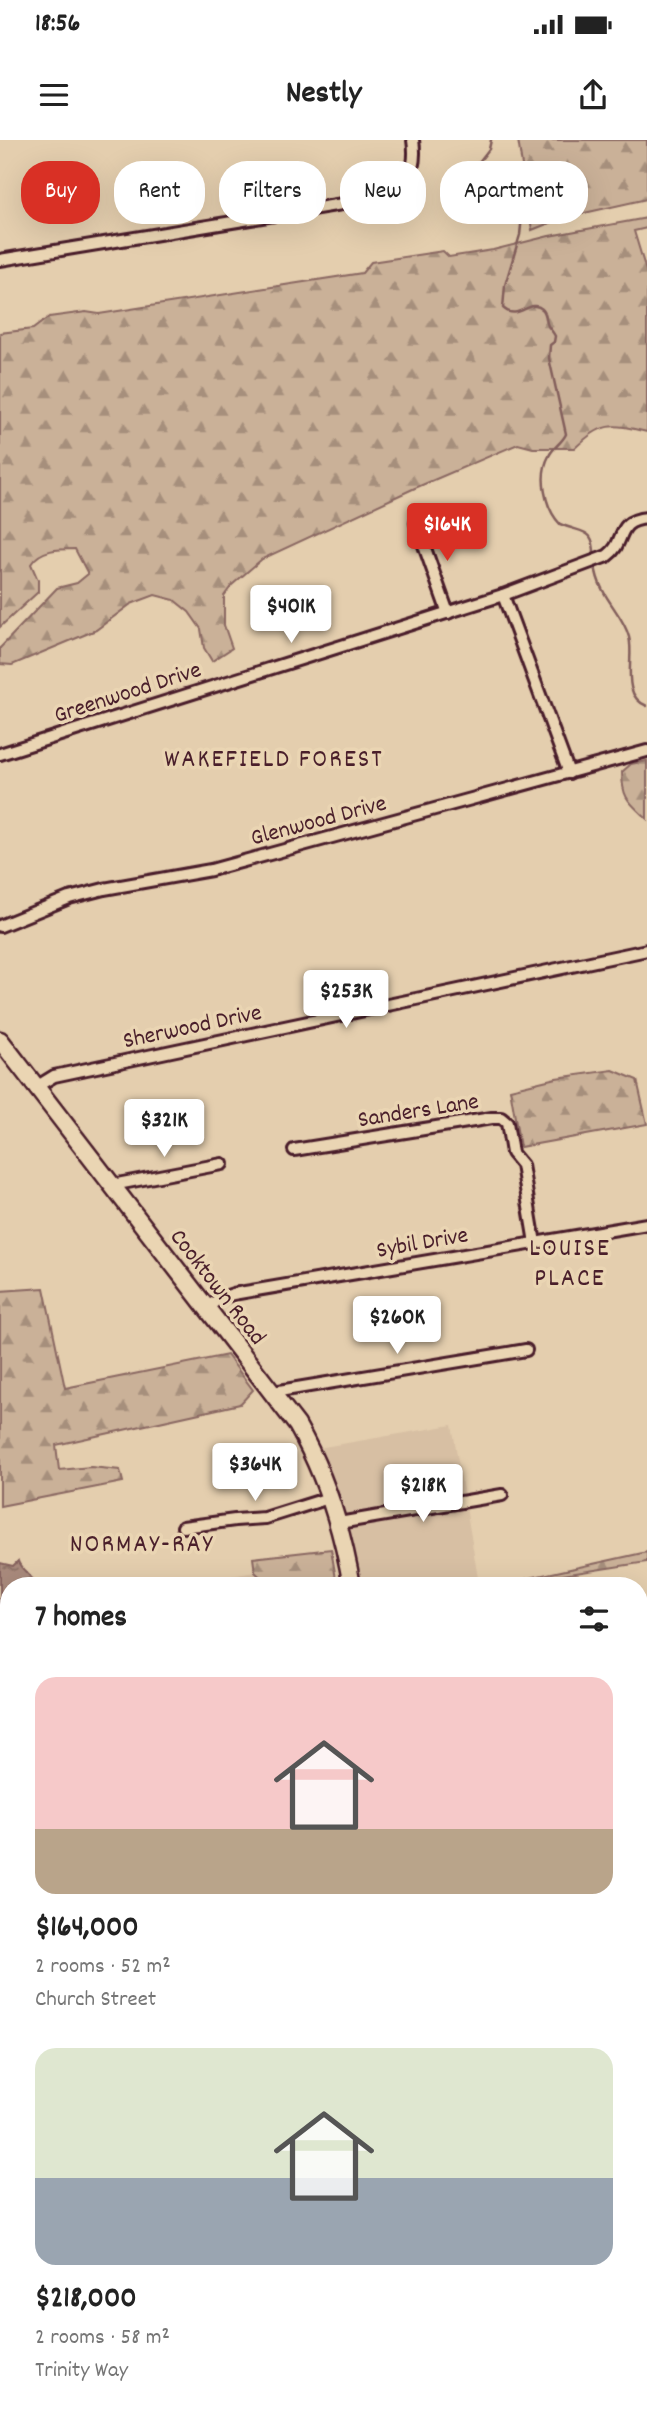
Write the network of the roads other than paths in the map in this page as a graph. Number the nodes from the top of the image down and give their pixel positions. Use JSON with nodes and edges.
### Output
{"nodes":[{"id":1,"x":413,"y":140,"type":"edge"},
{"id":2,"x":0,"y":260,"type":"edge"},
{"id":3,"x":647,"y":518,"type":"edge"},
{"id":4,"x":416,"y":523,"type":"dead end"},
{"id":5,"x":503,"y":596,"type":"junction"},
{"id":6,"x":448,"y":613,"type":"junction"},
{"id":7,"x":647,"y":751,"type":"edge"},
{"id":8,"x":0,"y":754,"type":"edge"},
{"id":9,"x":569,"y":773,"type":"junction"},
{"id":10,"x":0,"y":926,"type":"edge"},
{"id":11,"x":647,"y":950,"type":"edge"},
{"id":12,"x":0,"y":1040,"type":"edge"},
{"id":13,"x":36,"y":1087,"type":"junction"},
{"id":14,"x":294,"y":1150,"type":"dead end"},
{"id":15,"x":222,"y":1164,"type":"dead end"},
{"id":16,"x":112,"y":1185,"type":"junction"},
{"id":17,"x":647,"y":1225,"type":"edge"},
{"id":18,"x":535,"y":1243,"type":"junction"},
{"id":19,"x":207,"y":1307,"type":"junction"},
{"id":20,"x":526,"y":1350,"type":"dead end"},
{"id":21,"x":274,"y":1392,"type":"junction"},
{"id":22,"x":502,"y":1495,"type":"dead end"},
{"id":23,"x":332,"y":1497,"type":"junction"},
{"id":24,"x":340,"y":1523,"type":"junction"},
{"id":25,"x":183,"y":1527,"type":"dead end"},
{"id":26,"x":350,"y":1577,"type":"edge"}],
"edges":[{"from":1,"to":2,"type":"street"},
{"from":3,"to":5,"type":"street","name":"Greenwood Drive"},
{"from":4,"to":6,"type":"street"},
{"from":5,"to":6,"type":"street","name":"Greenwood Drive"},
{"from":5,"to":9,"type":"street"},
{"from":6,"to":8,"type":"street","name":"Greenwood Drive"},
{"from":7,"to":9,"type":"street","name":"Glenwood Drive"},
{"from":9,"to":10,"type":"street","name":"Glenwood Drive"},
{"from":11,"to":13,"type":"street","name":"Sherwood Drive"},
{"from":12,"to":13,"type":"street","name":"Cooktown Road"},
{"from":13,"to":16,"type":"street","name":"Cooktown Road"},
{"from":14,"to":18,"type":"street","name":"Sanders Lane"},
{"from":15,"to":16,"type":"street"},
{"from":16,"to":19,"type":"street","name":"Cooktown Road"},
{"from":17,"to":18,"type":"street","name":"Sybil Drive"},
{"from":18,"to":19,"type":"street","name":"Sybil Drive"},
{"from":19,"to":21,"type":"street","name":"Cooktown Road"},
{"from":20,"to":21,"type":"street"},
{"from":21,"to":23,"type":"street","name":"Cooktown Road"},
{"from":22,"to":24,"type":"street"},
{"from":23,"to":24,"type":"street","name":"Cooktown Road"},
{"from":23,"to":25,"type":"street"},
{"from":24,"to":26,"type":"street","name":"Cooktown Road"}]}
